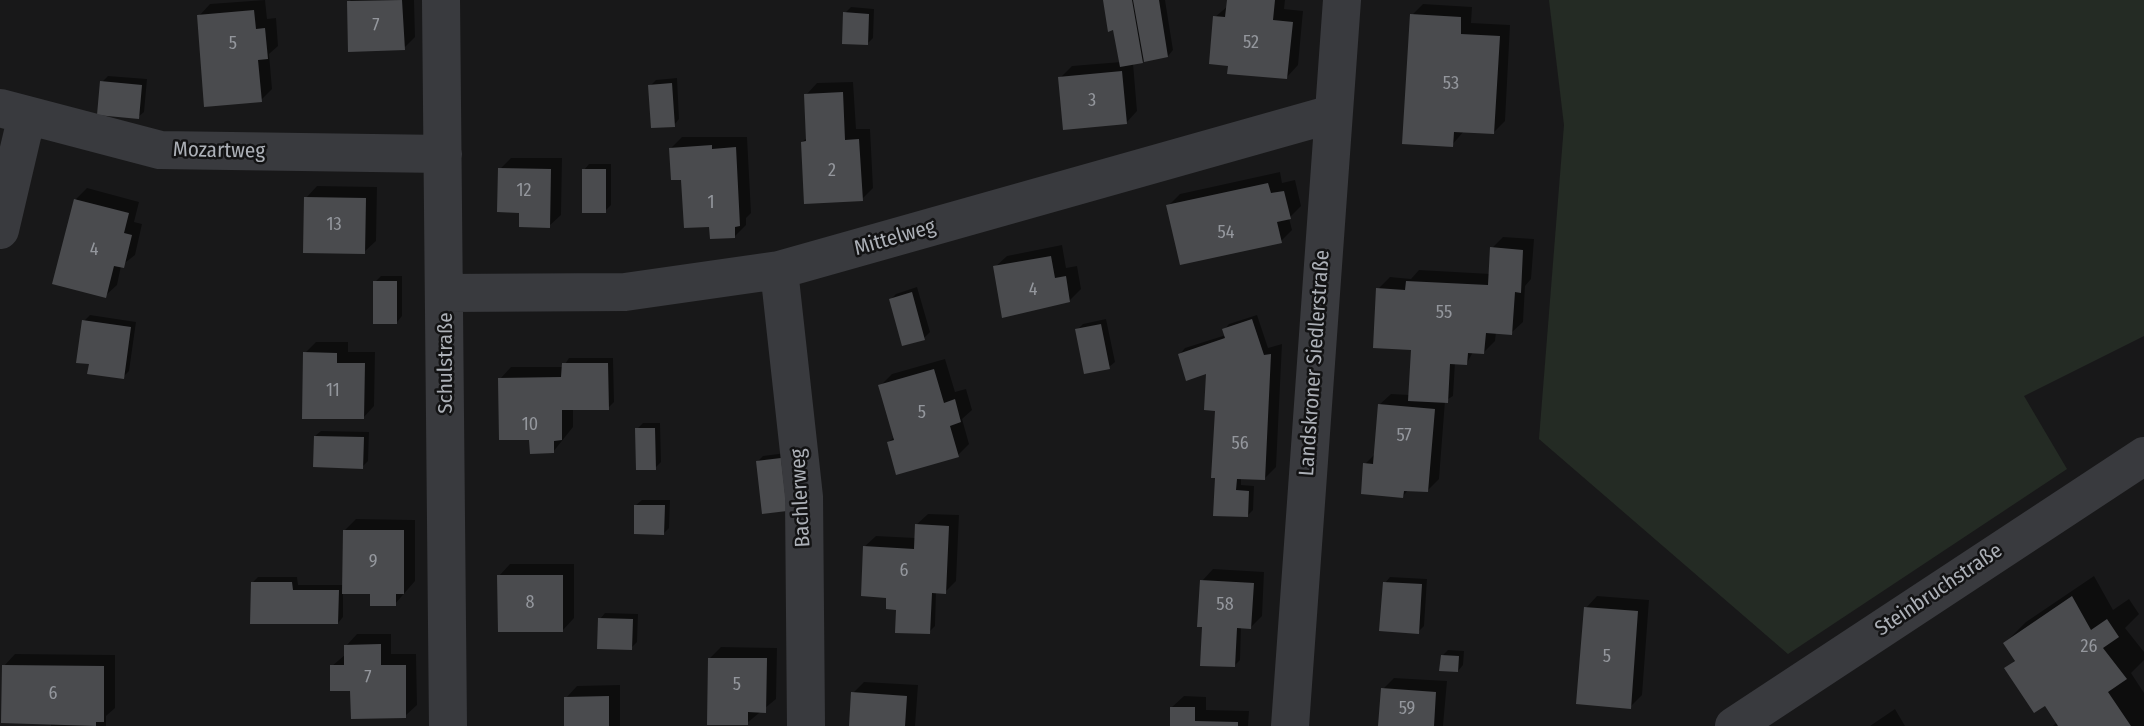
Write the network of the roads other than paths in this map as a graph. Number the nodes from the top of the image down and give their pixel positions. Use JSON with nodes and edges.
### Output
{"nodes":[{"id":1,"x":440,"y":0,"type":"edge"},
{"id":2,"x":1342,"y":0,"type":"edge"},
{"id":3,"x":14,"y":112,"type":"edge"},
{"id":4,"x":1332,"y":114,"type":"junction"},
{"id":5,"x":443,"y":154,"type":"junction"},
{"id":6,"x":0,"y":230,"type":"edge"},
{"id":7,"x":779,"y":271,"type":"junction"},
{"id":8,"x":445,"y":293,"type":"junction"},
{"id":9,"x":2144,"y":456,"type":"edge"},
{"id":10,"x":448,"y":726,"type":"edge"},
{"id":11,"x":806,"y":726,"type":"edge"},
{"id":12,"x":1290,"y":726,"type":"edge"},
{"id":13,"x":1734,"y":726,"type":"edge"}],
"edges":[{"from":1,"to":5,"type":"street","name":"Schulstraße"},
{"from":2,"to":4,"type":"street","name":"Landskroner Siedlerstraße"},
{"from":3,"to":5,"type":"street","name":"Mozartweg"},
{"from":3,"to":6,"type":"street"},
{"from":4,"to":7,"type":"street","name":"Mittelweg"},
{"from":4,"to":12,"type":"street","name":"Landskroner Siedlerstraße"},
{"from":5,"to":8,"type":"street","name":"Schulstraße"},
{"from":7,"to":8,"type":"street","name":"Mittelweg"},
{"from":7,"to":11,"type":"street","name":"Bachlerweg"},
{"from":8,"to":10,"type":"street","name":"Schulstraße"},
{"from":9,"to":13,"type":"street","name":"Steinbruchstraße"}]}
